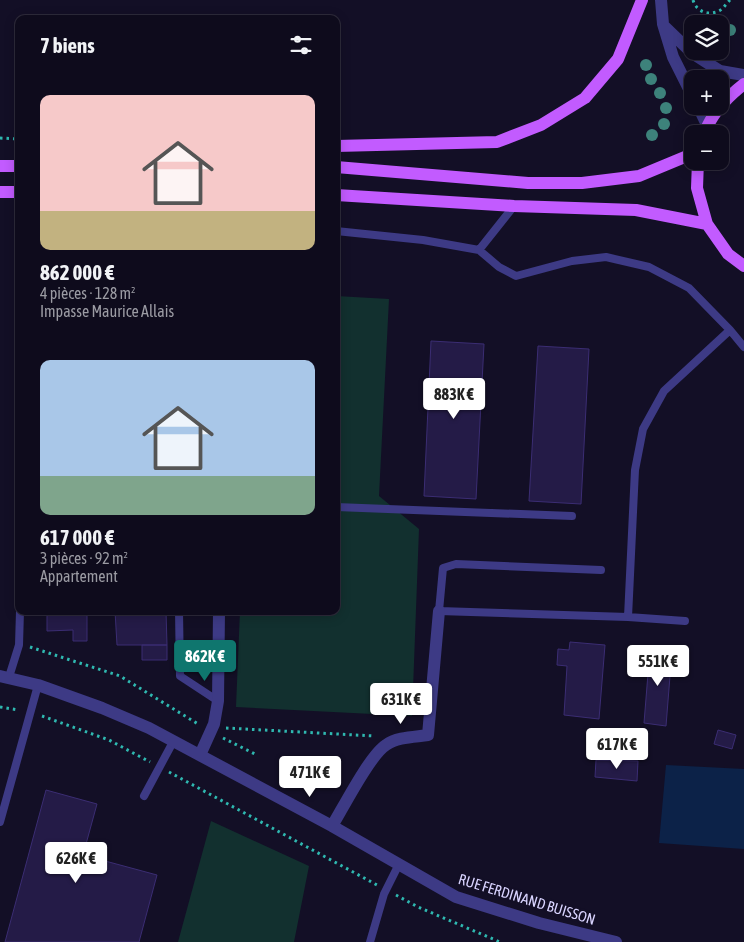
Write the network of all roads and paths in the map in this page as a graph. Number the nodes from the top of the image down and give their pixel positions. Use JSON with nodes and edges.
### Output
{"nodes":[{"id":1,"x":642,"y":0,"type":"edge"},
{"id":2,"x":661,"y":0,"type":"edge"},
{"id":3,"x":693,"y":0,"type":"edge"},
{"id":4,"x":730,"y":0,"type":"edge"},
{"id":5,"x":663,"y":24,"type":"junction"},
{"id":6,"x":744,"y":75,"type":"edge"},
{"id":7,"x":684,"y":79,"type":"edge"},
{"id":8,"x":744,"y":84,"type":"edge"},
{"id":9,"x":709,"y":125,"type":"edge"},
{"id":10,"x":0,"y":138,"type":"edge"},
{"id":11,"x":15,"y":139,"type":"edge"},
{"id":12,"x":340,"y":146,"type":"edge"},
{"id":13,"x":684,"y":157,"type":"edge"},
{"id":14,"x":0,"y":166,"type":"edge"},
{"id":15,"x":15,"y":166,"type":"edge"},
{"id":16,"x":340,"y":167,"type":"edge"},
{"id":17,"x":698,"y":170,"type":"edge"},
{"id":18,"x":0,"y":192,"type":"edge"},
{"id":19,"x":15,"y":192,"type":"edge"},
{"id":20,"x":340,"y":195,"type":"edge"},
{"id":21,"x":514,"y":206,"type":"junction"},
{"id":22,"x":707,"y":224,"type":"junction"},
{"id":23,"x":340,"y":231,"type":"edge"},
{"id":24,"x":479,"y":250,"type":"junction"},
{"id":25,"x":744,"y":266,"type":"edge"},
{"id":26,"x":730,"y":330,"type":"junction"},
{"id":27,"x":744,"y":347,"type":"edge"},
{"id":28,"x":340,"y":507,"type":"edge"},
{"id":29,"x":572,"y":516,"type":"dead end"},
{"id":30,"x":601,"y":570,"type":"dead end"},
{"id":31,"x":439,"y":611,"type":"junction"},
{"id":32,"x":20,"y":615,"type":"edge"},
{"id":33,"x":179,"y":615,"type":"edge"},
{"id":34,"x":219,"y":615,"type":"edge"},
{"id":35,"x":628,"y":617,"type":"junction"},
{"id":36,"x":685,"y":621,"type":"dead end"},
{"id":37,"x":19,"y":645,"type":"junction"},
{"id":38,"x":4,"y":676,"type":"edge"},
{"id":39,"x":38,"y":685,"type":"junction"},
{"id":40,"x":218,"y":701,"type":"junction"},
{"id":41,"x":0,"y":707,"type":"edge"},
{"id":42,"x":31,"y":712,"type":"junction"},
{"id":43,"x":211,"y":729,"type":"junction"},
{"id":44,"x":376,"y":736,"type":"dead end"},
{"id":45,"x":173,"y":742,"type":"junction"},
{"id":46,"x":200,"y":755,"type":"junction"},
{"id":47,"x":257,"y":755,"type":"dead end"},
{"id":48,"x":160,"y":767,"type":"junction"},
{"id":49,"x":144,"y":796,"type":"dead end"},
{"id":50,"x":0,"y":822,"type":"edge"},
{"id":51,"x":332,"y":826,"type":"junction"},
{"id":52,"x":399,"y":864,"type":"junction"},
{"id":53,"x":386,"y":890,"type":"junction"},
{"id":54,"x":370,"y":942,"type":"edge"},
{"id":55,"x":500,"y":942,"type":"edge"},
{"id":56,"x":616,"y":942,"type":"edge"}],
"edges":[{"from":1,"to":12,"type":"main road"},
{"from":2,"to":5,"type":"street"},
{"from":3,"to":4,"type":"path"},
{"from":5,"to":6,"type":"street"},
{"from":5,"to":7,"type":"street"},
{"from":8,"to":9,"type":"main road"},
{"from":10,"to":11,"type":"path"},
{"from":13,"to":16,"type":"main road"},
{"from":14,"to":15,"type":"main road"},
{"from":17,"to":22,"type":"main road"},
{"from":18,"to":19,"type":"main road"},
{"from":20,"to":21,"type":"main road"},
{"from":21,"to":22,"type":"main road"},
{"from":21,"to":24,"type":"lane"},
{"from":22,"to":25,"type":"main road"},
{"from":23,"to":24,"type":"lane"},
{"from":24,"to":26,"type":"lane"},
{"from":26,"to":27,"type":"lane"},
{"from":26,"to":35,"type":"lane"},
{"from":28,"to":29,"type":"lane"},
{"from":30,"to":31,"type":"lane"},
{"from":31,"to":35,"type":"lane"},
{"from":31,"to":51,"type":"street"},
{"from":32,"to":37,"type":"lane"},
{"from":33,"to":40,"type":"lane"},
{"from":34,"to":40,"type":"street"},
{"from":35,"to":36,"type":"lane"},
{"from":37,"to":38,"type":"lane"},
{"from":37,"to":43,"type":"path"},
{"from":38,"to":39,"type":"street","name":"RUE FERDINAND BUISSON"},
{"from":39,"to":42,"type":"lane"},
{"from":39,"to":45,"type":"street","name":"RUE FERDINAND BUISSON"},
{"from":40,"to":43,"type":"street"},
{"from":41,"to":42,"type":"path"},
{"from":42,"to":48,"type":"path"},
{"from":42,"to":50,"type":"lane"},
{"from":43,"to":44,"type":"path"},
{"from":43,"to":46,"type":"street"},
{"from":43,"to":47,"type":"path"},
{"from":45,"to":46,"type":"street","name":"RUE FERDINAND BUISSON"},
{"from":45,"to":48,"type":"lane"},
{"from":46,"to":51,"type":"street","name":"RUE FERDINAND BUISSON"},
{"from":48,"to":49,"type":"lane"},
{"from":48,"to":53,"type":"path"},
{"from":51,"to":52,"type":"street","name":"RUE FERDINAND BUISSON"},
{"from":52,"to":53,"type":"lane"},
{"from":52,"to":56,"type":"street","name":"RUE FERDINAND BUISSON"},
{"from":53,"to":54,"type":"lane"},
{"from":53,"to":55,"type":"path"}]}
